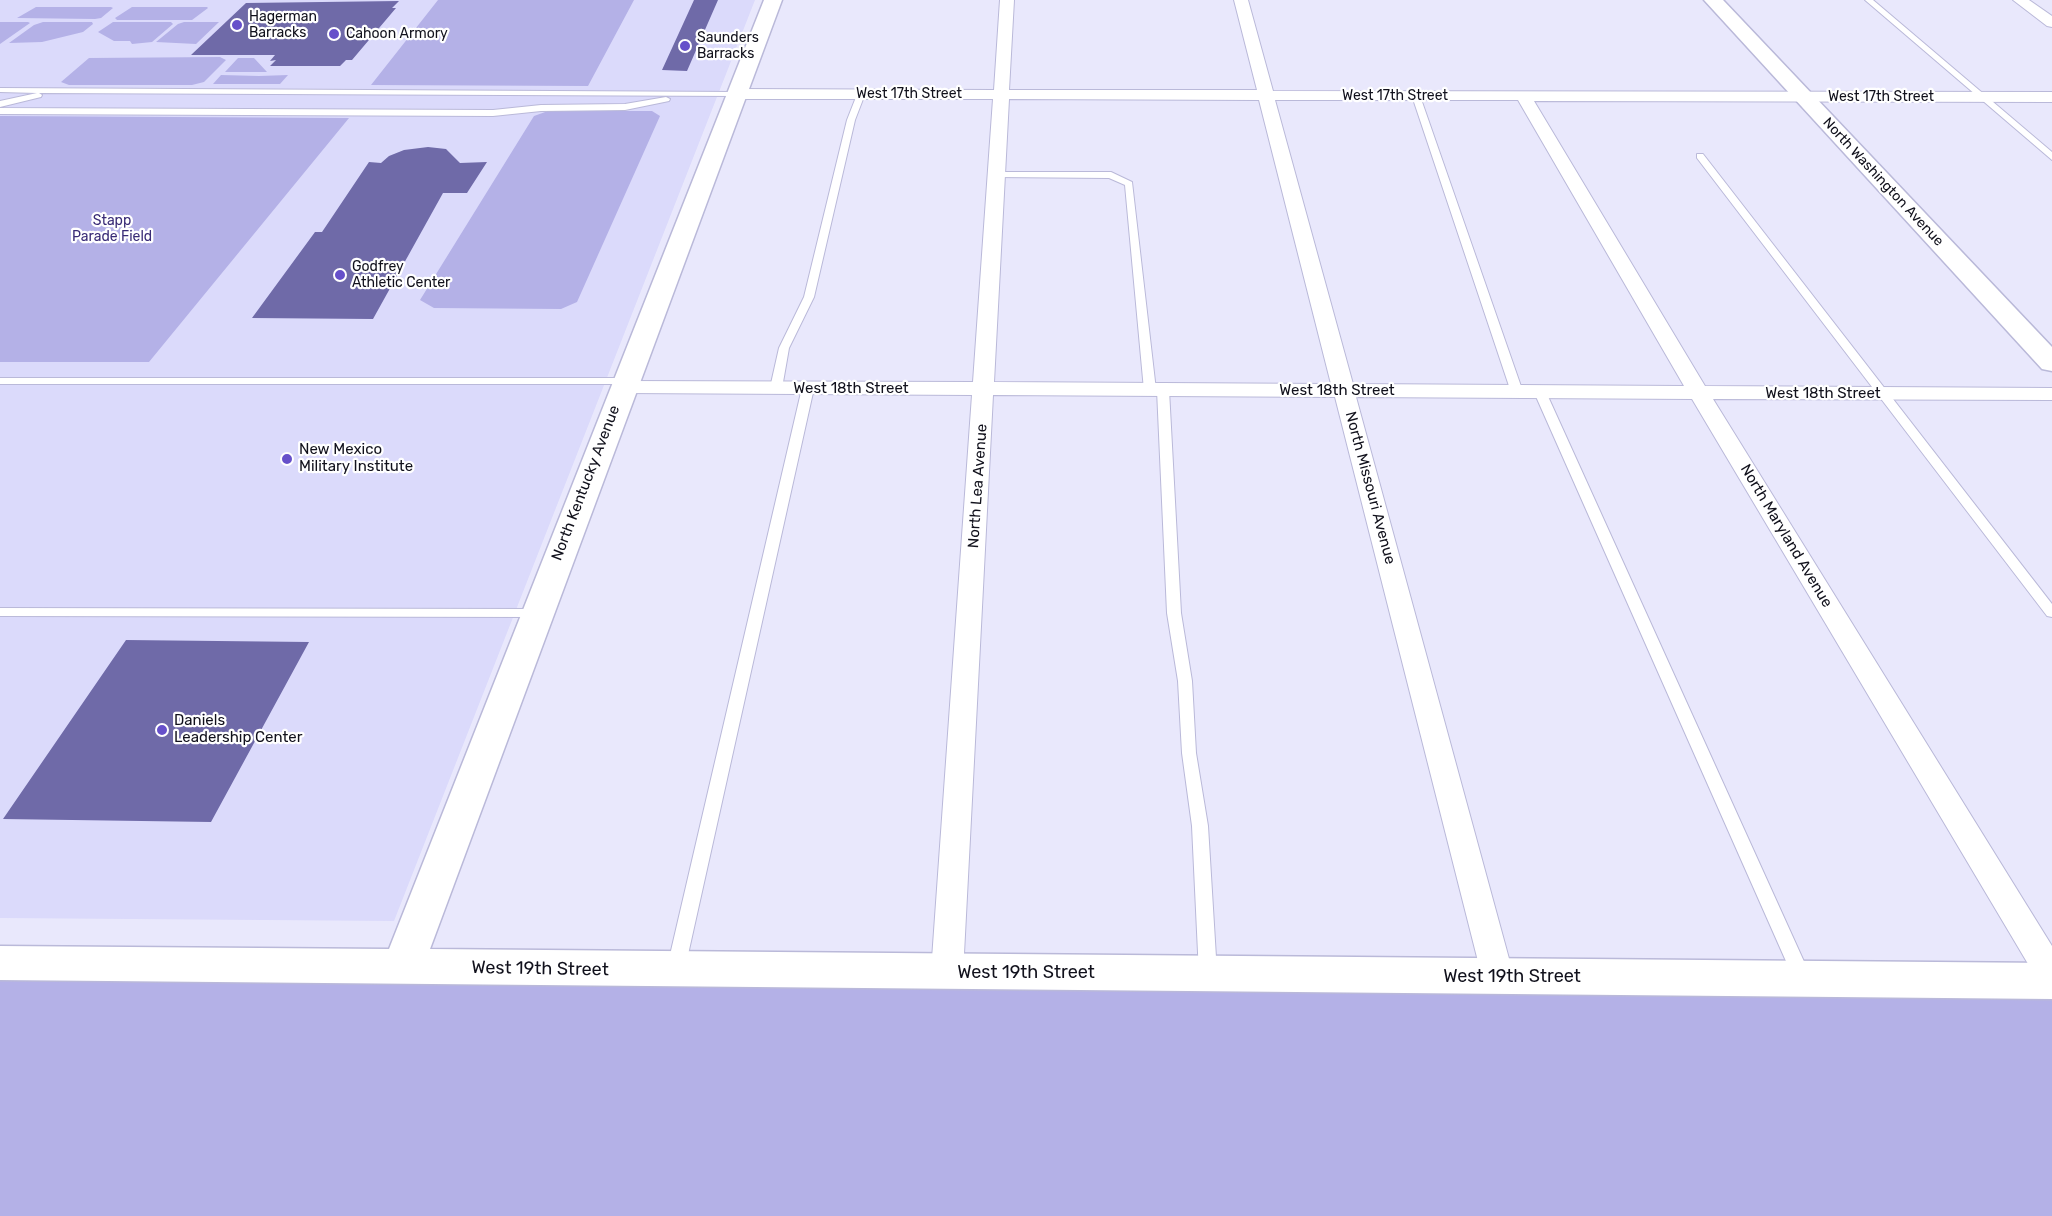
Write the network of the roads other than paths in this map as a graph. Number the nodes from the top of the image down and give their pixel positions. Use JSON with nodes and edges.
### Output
{"nodes":[{"id":1,"x":773,"y":0,"type":"edge"},
{"id":2,"x":1007,"y":0,"type":"edge"},
{"id":3,"x":1241,"y":0,"type":"edge"},
{"id":4,"x":1713,"y":0,"type":"edge"},
{"id":5,"x":1869,"y":0,"type":"edge"},
{"id":6,"x":2020,"y":0,"type":"edge"},
{"id":7,"x":2052,"y":23,"type":"edge"},
{"id":8,"x":0,"y":90,"type":"edge"},
{"id":9,"x":55,"y":90,"type":"junction"},
{"id":10,"x":670,"y":93,"type":"junction"},
{"id":11,"x":738,"y":94,"type":"junction"},
{"id":12,"x":861,"y":94,"type":"junction"},
{"id":13,"x":1001,"y":94,"type":"junction"},
{"id":14,"x":1267,"y":96,"type":"junction"},
{"id":15,"x":1416,"y":96,"type":"junction"},
{"id":16,"x":1523,"y":96,"type":"junction"},
{"id":17,"x":1804,"y":97,"type":"junction"},
{"id":18,"x":1983,"y":97,"type":"junction"},
{"id":19,"x":2052,"y":97,"type":"edge"},
{"id":20,"x":327,"y":102,"type":"junction"},
{"id":21,"x":0,"y":104,"type":"edge"},
{"id":22,"x":0,"y":111,"type":"edge"},
{"id":23,"x":1700,"y":156,"type":"dead end"},
{"id":24,"x":2052,"y":156,"type":"edge"},
{"id":25,"x":996,"y":175,"type":"junction"},
{"id":26,"x":2052,"y":363,"type":"edge"},
{"id":27,"x":0,"y":381,"type":"edge"},
{"id":28,"x":624,"y":384,"type":"junction"},
{"id":29,"x":776,"y":388,"type":"junction"},
{"id":30,"x":808,"y":388,"type":"junction"},
{"id":31,"x":984,"y":389,"type":"junction"},
{"id":32,"x":1157,"y":390,"type":"junction"},
{"id":33,"x":1344,"y":391,"type":"junction"},
{"id":34,"x":1517,"y":392,"type":"junction"},
{"id":35,"x":1540,"y":392,"type":"junction"},
{"id":36,"x":1699,"y":393,"type":"junction"},
{"id":37,"x":1884,"y":394,"type":"junction"},
{"id":38,"x":2052,"y":394,"type":"edge"},
{"id":39,"x":0,"y":612,"type":"edge"},
{"id":40,"x":537,"y":613,"type":"junction"},
{"id":41,"x":2052,"y":613,"type":"edge"},
{"id":42,"x":0,"y":963,"type":"edge"},
{"id":43,"x":402,"y":968,"type":"junction"},
{"id":44,"x":676,"y":970,"type":"junction"},
{"id":45,"x":947,"y":973,"type":"junction"},
{"id":46,"x":2052,"y":974,"type":"edge"},
{"id":47,"x":1208,"y":975,"type":"junction"},
{"id":48,"x":1498,"y":976,"type":"junction"},
{"id":49,"x":1803,"y":979,"type":"junction"},
{"id":50,"x":2052,"y":981,"type":"edge"}],
"edges":[{"from":1,"to":11,"type":"street","name":"North Kentucky Avenue"},
{"from":2,"to":13,"type":"street","name":"North Lea Avenue"},
{"from":3,"to":14,"type":"street","name":"North Missouri Avenue"},
{"from":4,"to":17,"type":"street","name":"North Washington Avenue"},
{"from":5,"to":18,"type":"lane"},
{"from":6,"to":7,"type":"street"},
{"from":8,"to":9,"type":"lane"},
{"from":9,"to":20,"type":"lane"},
{"from":9,"to":21,"type":"lane"},
{"from":10,"to":11,"type":"lane"},
{"from":10,"to":20,"type":"lane"},
{"from":10,"to":20,"type":"lane"},
{"from":11,"to":12,"type":"street","name":"West 17th Street"},
{"from":11,"to":28,"type":"street","name":"North Kentucky Avenue"},
{"from":12,"to":13,"type":"street","name":"West 17th Street"},
{"from":12,"to":29,"type":"lane"},
{"from":13,"to":14,"type":"street","name":"West 17th Street"},
{"from":13,"to":25,"type":"street","name":"North Lea Avenue"},
{"from":14,"to":15,"type":"street","name":"West 17th Street"},
{"from":14,"to":33,"type":"street","name":"North Missouri Avenue"},
{"from":15,"to":16,"type":"street","name":"West 17th Street"},
{"from":15,"to":34,"type":"lane"},
{"from":16,"to":17,"type":"street","name":"West 17th Street"},
{"from":16,"to":36,"type":"street","name":"North Maryland Avenue"},
{"from":17,"to":18,"type":"street","name":"West 17th Street"},
{"from":17,"to":26,"type":"street","name":"North Washington Avenue"},
{"from":18,"to":19,"type":"street","name":"West 17th Street"},
{"from":18,"to":24,"type":"lane"},
{"from":20,"to":22,"type":"lane"},
{"from":23,"to":37,"type":"lane"},
{"from":25,"to":31,"type":"street","name":"North Lea Avenue"},
{"from":25,"to":32,"type":"lane"},
{"from":27,"to":28,"type":"lane"},
{"from":28,"to":29,"type":"street","name":"West 18th Street"},
{"from":28,"to":40,"type":"street","name":"North Kentucky Avenue"},
{"from":29,"to":30,"type":"street","name":"West 18th Street"},
{"from":30,"to":31,"type":"street","name":"West 18th Street"},
{"from":30,"to":44,"type":"lane"},
{"from":31,"to":32,"type":"street","name":"West 18th Street"},
{"from":31,"to":45,"type":"street","name":"North Lea Avenue"},
{"from":32,"to":33,"type":"street","name":"West 18th Street"},
{"from":32,"to":47,"type":"lane"},
{"from":33,"to":34,"type":"street","name":"West 18th Street"},
{"from":33,"to":48,"type":"street","name":"North Missouri Avenue"},
{"from":34,"to":35,"type":"street","name":"West 18th Street"},
{"from":35,"to":36,"type":"street","name":"West 18th Street"},
{"from":35,"to":49,"type":"lane"},
{"from":36,"to":37,"type":"street","name":"West 18th Street"},
{"from":36,"to":46,"type":"street","name":"North Maryland Avenue"},
{"from":37,"to":38,"type":"street","name":"West 18th Street"},
{"from":37,"to":41,"type":"lane"},
{"from":39,"to":40,"type":"lane"},
{"from":40,"to":43,"type":"street","name":"North Kentucky Avenue"},
{"from":42,"to":43,"type":"street","name":"West 19th Street"},
{"from":43,"to":44,"type":"street","name":"West 19th Street"},
{"from":44,"to":45,"type":"street","name":"West 19th Street"},
{"from":45,"to":47,"type":"street","name":"West 19th Street"},
{"from":47,"to":48,"type":"street","name":"West 19th Street"},
{"from":48,"to":49,"type":"street","name":"West 19th Street"},
{"from":49,"to":50,"type":"street","name":"West 19th Street"}]}
